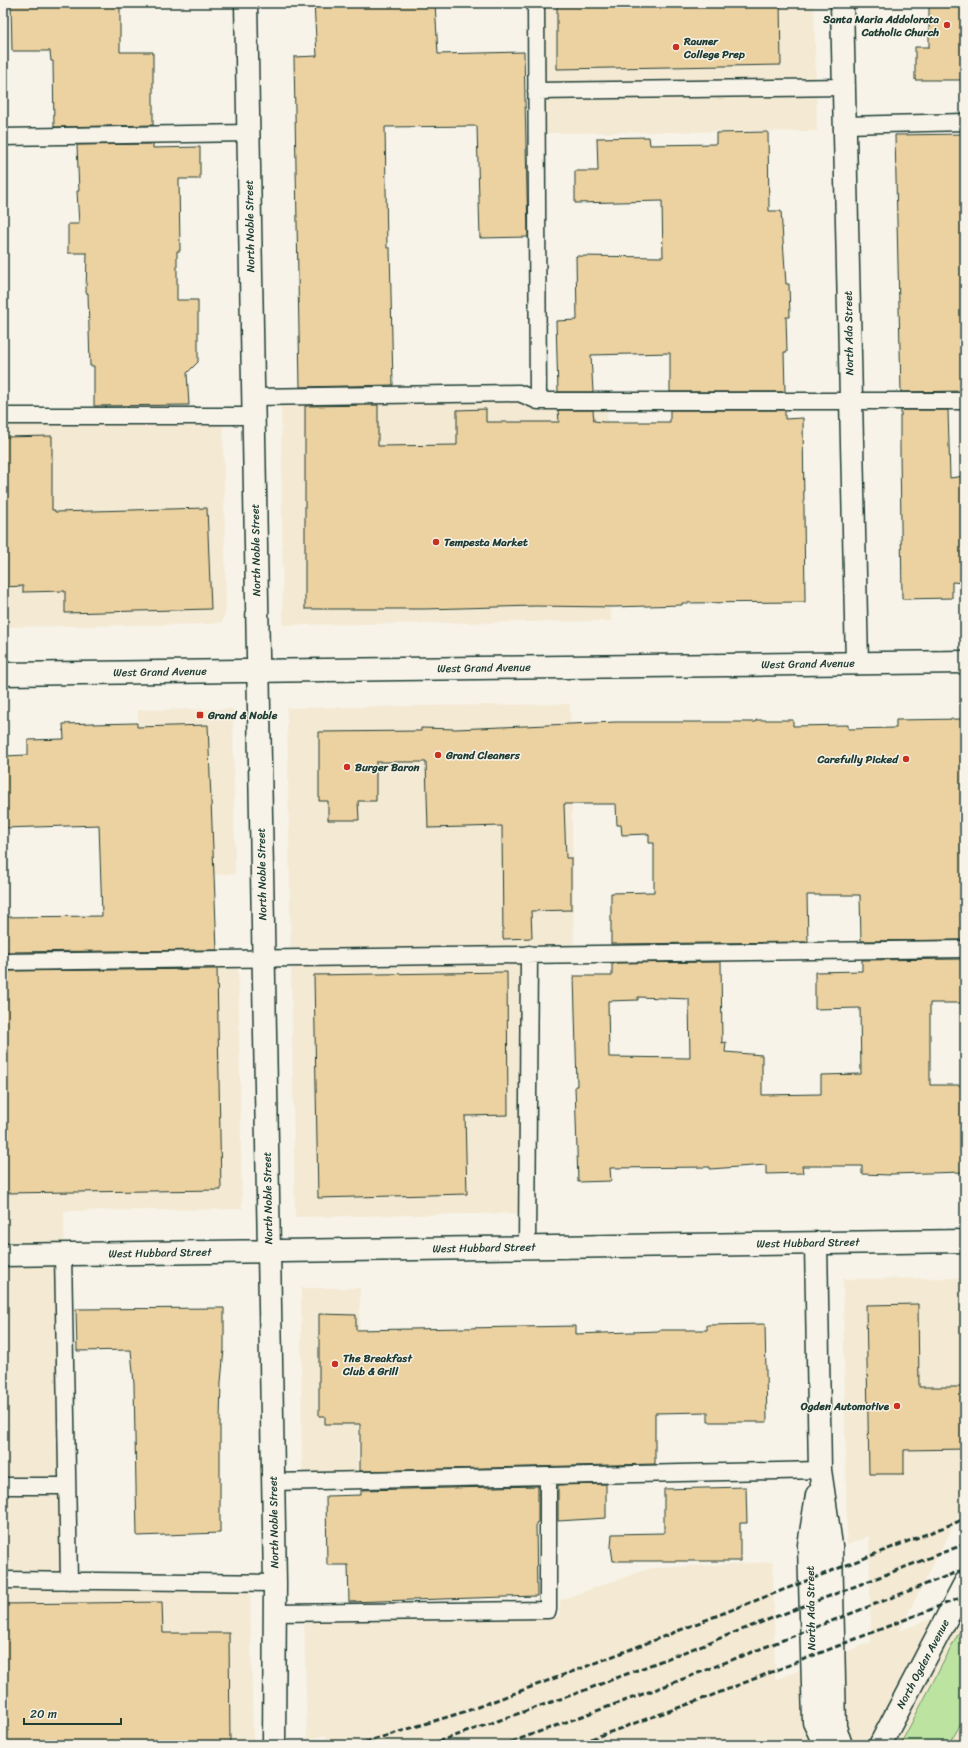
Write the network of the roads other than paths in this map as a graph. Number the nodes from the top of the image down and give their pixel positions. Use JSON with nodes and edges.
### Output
{"nodes":[{"id":1,"x":246,"y":3,"type":"edge"},
{"id":2,"x":536,"y":3,"type":"edge"},
{"id":3,"x":842,"y":3,"type":"edge"},
{"id":4,"x":844,"y":87,"type":"junction"},
{"id":5,"x":536,"y":91,"type":"junction"},
{"id":6,"x":965,"y":122,"type":"edge"},
{"id":7,"x":845,"y":125,"type":"junction"},
{"id":8,"x":248,"y":133,"type":"junction"},
{"id":9,"x":3,"y":137,"type":"edge"},
{"id":10,"x":538,"y":401,"type":"junction"},
{"id":11,"x":965,"y":401,"type":"edge"},
{"id":12,"x":851,"y":402,"type":"junction"},
{"id":13,"x":253,"y":406,"type":"junction"},
{"id":14,"x":3,"y":416,"type":"edge"},
{"id":15,"x":965,"y":662,"type":"edge"},
{"id":16,"x":857,"y":663,"type":"junction"},
{"id":17,"x":258,"y":671,"type":"junction"},
{"id":18,"x":3,"y":674,"type":"edge"},
{"id":19,"x":965,"y":949,"type":"edge"},
{"id":20,"x":529,"y":954,"type":"junction"},
{"id":21,"x":263,"y":958,"type":"junction"},
{"id":22,"x":3,"y":962,"type":"edge"},
{"id":23,"x":965,"y":1241,"type":"edge"},
{"id":24,"x":816,"y":1244,"type":"junction"},
{"id":25,"x":527,"y":1247,"type":"junction"},
{"id":26,"x":269,"y":1251,"type":"junction"},
{"id":27,"x":63,"y":1254,"type":"junction"},
{"id":28,"x":3,"y":1255,"type":"edge"},
{"id":29,"x":820,"y":1470,"type":"junction"},
{"id":30,"x":548,"y":1477,"type":"junction"},
{"id":31,"x":273,"y":1482,"type":"junction"},
{"id":32,"x":3,"y":1486,"type":"edge"},
{"id":33,"x":67,"y":1486,"type":"junction"},
{"id":34,"x":3,"y":1580,"type":"edge"},
{"id":35,"x":69,"y":1581,"type":"junction"},
{"id":36,"x":275,"y":1583,"type":"junction"},
{"id":37,"x":965,"y":1583,"type":"edge"},
{"id":38,"x":274,"y":1613,"type":"junction"},
{"id":39,"x":274,"y":1745,"type":"edge"},
{"id":40,"x":825,"y":1745,"type":"edge"},
{"id":41,"x":841,"y":1745,"type":"edge"},
{"id":42,"x":880,"y":1745,"type":"edge"}],
"edges":[{"from":1,"to":8,"type":"street","name":"North Noble Street"},
{"from":2,"to":5,"type":"lane"},
{"from":3,"to":4,"type":"street","name":"North Ada Street"},
{"from":4,"to":5,"type":"lane"},
{"from":4,"to":7,"type":"street","name":"North Ada Street"},
{"from":5,"to":10,"type":"lane"},
{"from":6,"to":7,"type":"lane"},
{"from":7,"to":12,"type":"street","name":"North Ada Street"},
{"from":8,"to":9,"type":"lane"},
{"from":8,"to":13,"type":"street","name":"North Noble Street"},
{"from":10,"to":12,"type":"lane"},
{"from":10,"to":13,"type":"lane"},
{"from":11,"to":12,"type":"lane"},
{"from":12,"to":16,"type":"street","name":"North Ada Street"},
{"from":13,"to":14,"type":"lane"},
{"from":13,"to":17,"type":"street","name":"North Noble Street"},
{"from":15,"to":16,"type":"street","name":"West Grand Avenue"},
{"from":16,"to":17,"type":"street","name":"West Grand Avenue"},
{"from":17,"to":18,"type":"street","name":"West Grand Avenue"},
{"from":17,"to":21,"type":"street","name":"North Noble Street"},
{"from":19,"to":20,"type":"lane"},
{"from":20,"to":21,"type":"lane"},
{"from":20,"to":25,"type":"lane"},
{"from":21,"to":22,"type":"lane"},
{"from":21,"to":26,"type":"street","name":"North Noble Street"},
{"from":23,"to":24,"type":"street","name":"West Hubbard Street"},
{"from":24,"to":25,"type":"street","name":"West Hubbard Street"},
{"from":24,"to":29,"type":"street","name":"North Ada Street"},
{"from":25,"to":26,"type":"street","name":"West Hubbard Street"},
{"from":26,"to":27,"type":"street","name":"West Hubbard Street"},
{"from":26,"to":31,"type":"street","name":"North Noble Street"},
{"from":27,"to":28,"type":"street","name":"West Hubbard Street"},
{"from":27,"to":33,"type":"lane"},
{"from":29,"to":30,"type":"lane"},
{"from":29,"to":40,"type":"street","name":"North Ada Street"},
{"from":29,"to":41,"type":"street","name":"North Ada Street"},
{"from":30,"to":31,"type":"lane"},
{"from":30,"to":38,"type":"lane"},
{"from":31,"to":36,"type":"street","name":"North Noble Street"},
{"from":32,"to":33,"type":"lane"},
{"from":33,"to":35,"type":"lane"},
{"from":34,"to":35,"type":"lane"},
{"from":35,"to":36,"type":"lane"},
{"from":36,"to":38,"type":"street","name":"North Noble Street"},
{"from":37,"to":42,"type":"street","name":"North Ogden Avenue"},
{"from":38,"to":39,"type":"street","name":"North Noble Street"}]}
